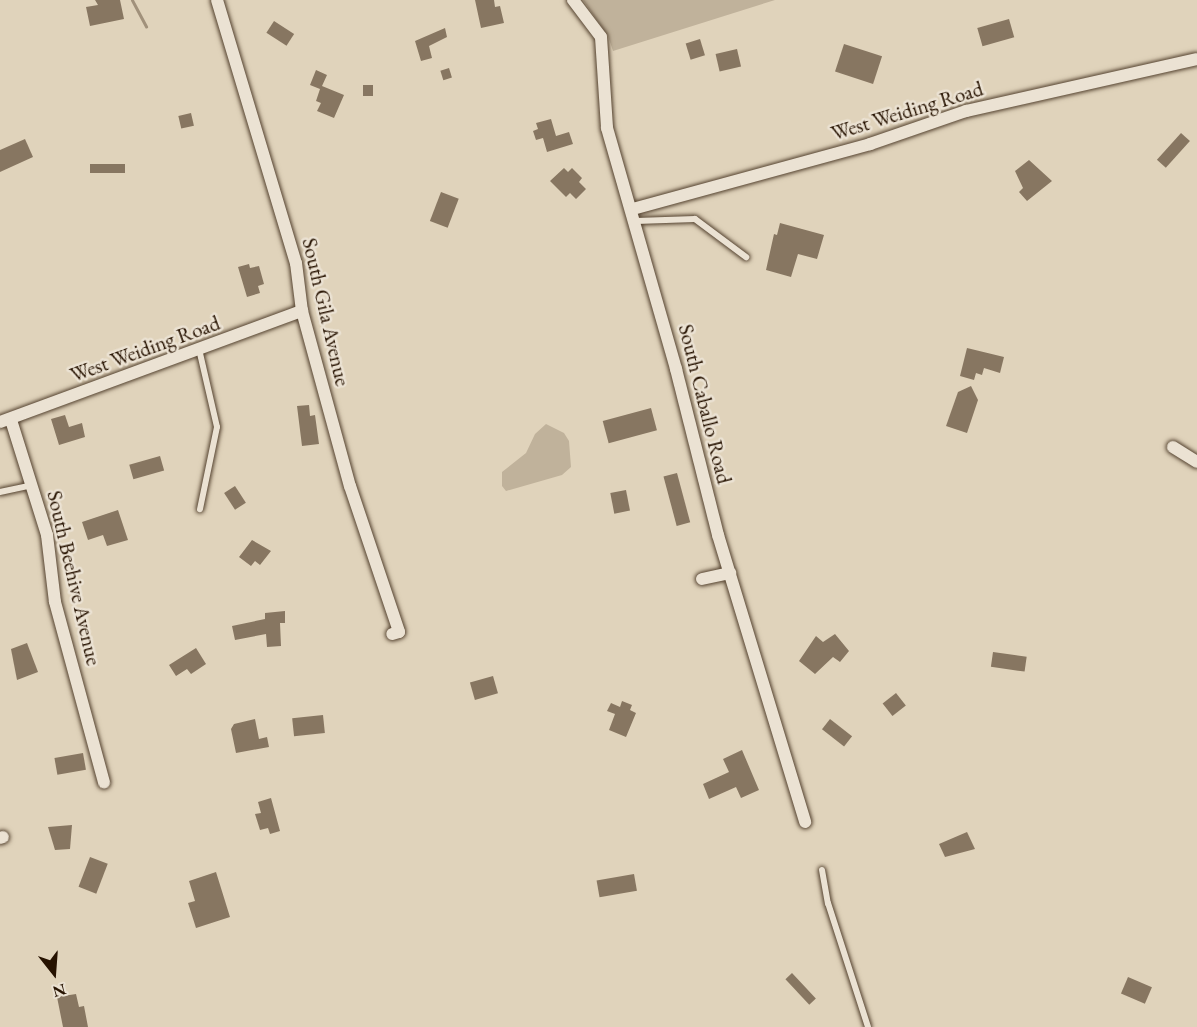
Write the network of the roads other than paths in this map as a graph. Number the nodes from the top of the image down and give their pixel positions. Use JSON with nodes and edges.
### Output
{"nodes":[{"id":1,"x":217,"y":0,"type":"edge"},
{"id":2,"x":573,"y":0,"type":"edge"},
{"id":3,"x":1196,"y":59,"type":"edge"},
{"id":4,"x":634,"y":215,"type":"junction"},
{"id":5,"x":746,"y":256,"type":"dead end"},
{"id":6,"x":302,"y":311,"type":"junction"},
{"id":7,"x":199,"y":349,"type":"junction"},
{"id":8,"x":3,"y":419,"type":"edge"},
{"id":9,"x":1173,"y":447,"type":"dead end"},
{"id":10,"x":1197,"y":462,"type":"edge"},
{"id":11,"x":32,"y":485,"type":"junction"},
{"id":12,"x":0,"y":492,"type":"edge"},
{"id":13,"x":200,"y":510,"type":"dead end"},
{"id":14,"x":730,"y":573,"type":"junction"},
{"id":15,"x":702,"y":579,"type":"dead end"},
{"id":16,"x":396,"y":633,"type":"dead end"},
{"id":17,"x":104,"y":782,"type":"dead end"},
{"id":18,"x":805,"y":822,"type":"dead end"},
{"id":19,"x":822,"y":870,"type":"dead end"},
{"id":20,"x":868,"y":1027,"type":"edge"}],
"edges":[{"from":1,"to":6,"type":"street","name":"South Gila Avenue"},
{"from":2,"to":4,"type":"street","name":"South Caballo Road"},
{"from":3,"to":4,"type":"street","name":"West Weiding Road"},
{"from":4,"to":5,"type":"lane"},
{"from":4,"to":14,"type":"street","name":"South Caballo Road"},
{"from":6,"to":7,"type":"street","name":"West Weiding Road"},
{"from":6,"to":16,"type":"street","name":"South Gila Avenue"},
{"from":7,"to":8,"type":"street","name":"West Weiding Road"},
{"from":7,"to":13,"type":"lane"},
{"from":8,"to":11,"type":"street","name":"South Beehive Avenue"},
{"from":9,"to":10,"type":"street"},
{"from":11,"to":12,"type":"lane"},
{"from":11,"to":17,"type":"street","name":"South Beehive Avenue"},
{"from":14,"to":15,"type":"street"},
{"from":14,"to":18,"type":"street","name":"South Caballo Road"},
{"from":19,"to":20,"type":"lane"}]}
